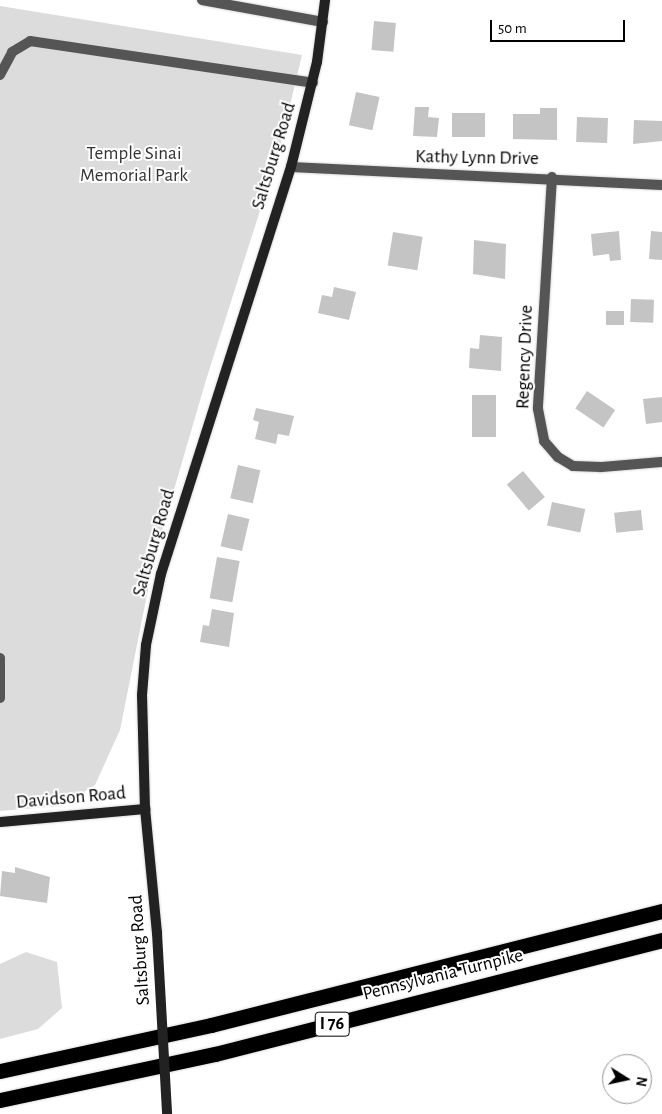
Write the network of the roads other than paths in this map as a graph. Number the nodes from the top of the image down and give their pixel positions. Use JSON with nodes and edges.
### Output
{"nodes":[{"id":1,"x":202,"y":0,"type":"edge"},
{"id":2,"x":325,"y":0,"type":"edge"},
{"id":3,"x":323,"y":22,"type":"junction"},
{"id":4,"x":0,"y":75,"type":"edge"},
{"id":5,"x":313,"y":83,"type":"junction"},
{"id":6,"x":291,"y":167,"type":"junction"},
{"id":7,"x":552,"y":177,"type":"junction"},
{"id":8,"x":662,"y":185,"type":"edge"},
{"id":9,"x":662,"y":462,"type":"edge"},
{"id":10,"x":0,"y":658,"type":"edge"},
{"id":11,"x":0,"y":698,"type":"edge"},
{"id":12,"x":145,"y":809,"type":"junction"},
{"id":13,"x":0,"y":822,"type":"edge"},
{"id":14,"x":662,"y":911,"type":"edge"},
{"id":15,"x":662,"y":940,"type":"edge"},
{"id":16,"x":0,"y":1071,"type":"edge"},
{"id":17,"x":0,"y":1100,"type":"edge"},
{"id":18,"x":167,"y":1114,"type":"edge"}],
"edges":[{"from":1,"to":3,"type":"street"},
{"from":2,"to":3,"type":"main road","name":"Saltsburg Road"},
{"from":3,"to":5,"type":"main road","name":"Saltsburg Road"},
{"from":4,"to":5,"type":"street"},
{"from":5,"to":6,"type":"main road","name":"Saltsburg Road"},
{"from":6,"to":7,"type":"street","name":"Kathy Lynn Drive"},
{"from":6,"to":12,"type":"main road","name":"Saltsburg Road"},
{"from":7,"to":8,"type":"street","name":"Kathy Lynn Drive"},
{"from":7,"to":9,"type":"street","name":"Regency Drive"},
{"from":10,"to":11,"type":"street"},
{"from":12,"to":13,"type":"main road","name":"Davidson Road"},
{"from":12,"to":18,"type":"main road","name":"Saltsburg Road","bridge":true},
{"from":14,"to":16,"type":"highway","name":"Pennsylvania Turnpike","number":"I 76"},
{"from":15,"to":17,"type":"highway","name":"Pennsylvania Turnpike","number":"I 76"}]}
